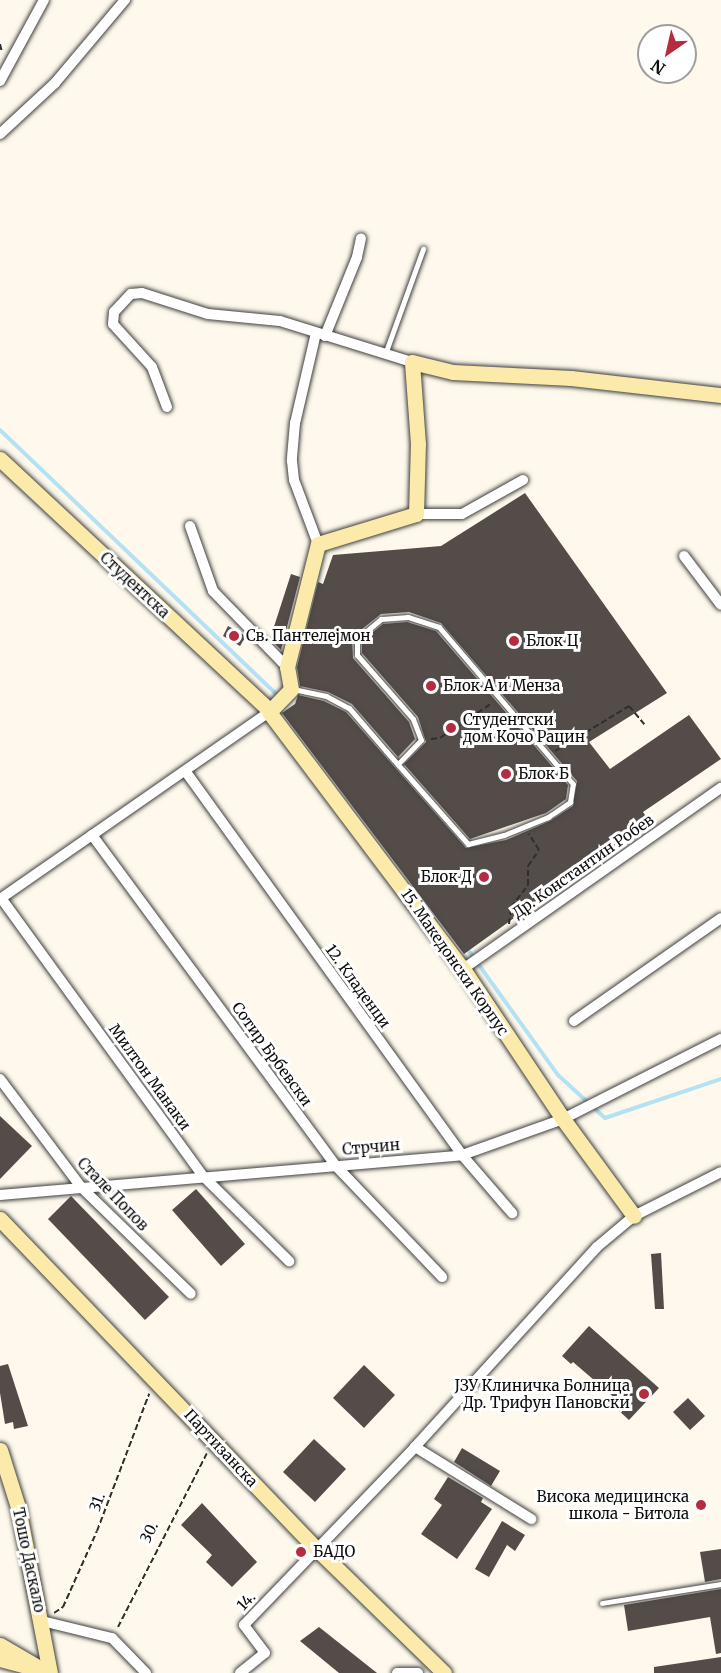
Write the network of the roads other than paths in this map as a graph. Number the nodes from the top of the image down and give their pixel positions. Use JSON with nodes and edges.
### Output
{"nodes":[{"id":1,"x":44,"y":0,"type":"edge"},
{"id":2,"x":125,"y":0,"type":"edge"},
{"id":3,"x":0,"y":81,"type":"edge"},
{"id":4,"x":0,"y":134,"type":"edge"},
{"id":5,"x":361,"y":238,"type":"dead end"},
{"id":6,"x":423,"y":249,"type":"dead end"},
{"id":7,"x":321,"y":334,"type":"junction"},
{"id":8,"x":385,"y":354,"type":"junction"},
{"id":9,"x":412,"y":362,"type":"junction"},
{"id":10,"x":721,"y":395,"type":"edge"},
{"id":11,"x":167,"y":407,"type":"dead end"},
{"id":12,"x":0,"y":459,"type":"edge"},
{"id":13,"x":523,"y":480,"type":"dead end"},
{"id":14,"x":416,"y":514,"type":"junction"},
{"id":15,"x":190,"y":526,"type":"dead end"},
{"id":16,"x":318,"y":544,"type":"junction"},
{"id":17,"x":684,"y":556,"type":"dead end"},
{"id":18,"x":721,"y":605,"type":"edge"},
{"id":19,"x":287,"y":667,"type":"junction"},
{"id":20,"x":291,"y":689,"type":"junction"},
{"id":21,"x":270,"y":712,"type":"junction"},
{"id":22,"x":398,"y":764,"type":"junction"},
{"id":23,"x":186,"y":772,"type":"junction"},
{"id":24,"x":721,"y":788,"type":"edge"},
{"id":25,"x":92,"y":835,"type":"junction"},
{"id":26,"x":1,"y":898,"type":"edge"},
{"id":27,"x":721,"y":918,"type":"edge"},
{"id":28,"x":463,"y":969,"type":"junction"},
{"id":29,"x":574,"y":1021,"type":"dead end"},
{"id":30,"x":721,"y":1039,"type":"edge"},
{"id":31,"x":0,"y":1079,"type":"edge"},
{"id":32,"x":563,"y":1119,"type":"junction"},
{"id":33,"x":462,"y":1155,"type":"junction"},
{"id":34,"x":335,"y":1166,"type":"junction"},
{"id":35,"x":721,"y":1172,"type":"edge"},
{"id":36,"x":204,"y":1177,"type":"junction"},
{"id":37,"x":81,"y":1187,"type":"junction"},
{"id":38,"x":0,"y":1195,"type":"edge"},
{"id":39,"x":512,"y":1213,"type":"dead end"},
{"id":40,"x":634,"y":1216,"type":"junction"},
{"id":41,"x":0,"y":1219,"type":"edge"},
{"id":42,"x":289,"y":1261,"type":"dead end"},
{"id":43,"x":442,"y":1277,"type":"dead end"},
{"id":44,"x":191,"y":1294,"type":"dead end"},
{"id":45,"x":414,"y":1448,"type":"junction"},
{"id":46,"x":0,"y":1450,"type":"edge"},
{"id":47,"x":531,"y":1519,"type":"dead end"},
{"id":48,"x":316,"y":1548,"type":"junction"},
{"id":49,"x":721,"y":1584,"type":"edge"},
{"id":50,"x":602,"y":1604,"type":"dead end"},
{"id":51,"x":42,"y":1621,"type":"junction"},
{"id":52,"x":0,"y":1645,"type":"edge"},
{"id":53,"x":0,"y":1659,"type":"edge"},
{"id":54,"x":436,"y":1670,"type":"edge"},
{"id":55,"x":48,"y":1673,"type":"edge"},
{"id":56,"x":146,"y":1673,"type":"edge"},
{"id":57,"x":240,"y":1673,"type":"edge"},
{"id":58,"x":397,"y":1673,"type":"edge"},
{"id":59,"x":418,"y":1673,"type":"edge"}],
"edges":[{"from":1,"to":3,"type":"street"},
{"from":2,"to":4,"type":"street"},
{"from":5,"to":7,"type":"street"},
{"from":6,"to":8,"type":"lane"},
{"from":7,"to":8,"type":"street"},
{"from":7,"to":11,"type":"street"},
{"from":7,"to":16,"type":"street"},
{"from":8,"to":9,"type":"street"},
{"from":9,"to":10,"type":"street"},
{"from":9,"to":14,"type":"street"},
{"from":12,"to":21,"type":"street","name":"Студентска"},
{"from":13,"to":14,"type":"street"},
{"from":14,"to":16,"type":"street"},
{"from":15,"to":19,"type":"street"},
{"from":16,"to":19,"type":"street"},
{"from":17,"to":18,"type":"street"},
{"from":19,"to":20,"type":"street"},
{"from":20,"to":21,"type":"street"},
{"from":20,"to":22,"type":"lane"},
{"from":21,"to":23,"type":"street"},
{"from":21,"to":28,"type":"street","name":"15. Македонски Корпус"},
{"from":22,"to":22,"type":"lane"},
{"from":23,"to":25,"type":"street"},
{"from":23,"to":33,"type":"street","name":"12. Кладенци"},
{"from":24,"to":28,"type":"street","name":"Др. Константин Робев"},
{"from":25,"to":26,"type":"street"},
{"from":25,"to":34,"type":"street","name":"Сотир Брбевски"},
{"from":26,"to":36,"type":"street","name":"Милтон Манаки"},
{"from":27,"to":29,"type":"street"},
{"from":28,"to":32,"type":"street","name":"15. Македонски Корпус"},
{"from":30,"to":32,"type":"street","name":"Стрчин"},
{"from":31,"to":37,"type":"street","name":"Стале Попов"},
{"from":32,"to":33,"type":"street","name":"Стрчин"},
{"from":32,"to":40,"type":"street","name":"15. Македонски Корпус"},
{"from":33,"to":34,"type":"street","name":"Стрчин"},
{"from":33,"to":39,"type":"street","name":"12. Кладенци"},
{"from":34,"to":36,"type":"street","name":"Стрчин"},
{"from":34,"to":43,"type":"street","name":"Сотир Брбевски"},
{"from":35,"to":40,"type":"street"},
{"from":36,"to":37,"type":"street","name":"Стрчин"},
{"from":36,"to":42,"type":"street","name":"Милтон Манаки"},
{"from":37,"to":38,"type":"street","name":"Стрчин"},
{"from":37,"to":44,"type":"street","name":"Стале Попов"},
{"from":40,"to":45,"type":"street"},
{"from":41,"to":48,"type":"street","name":"Партизанска"},
{"from":45,"to":47,"type":"street"},
{"from":45,"to":48,"type":"street"},
{"from":46,"to":51,"type":"street","name":"Тошо Даскало"},
{"from":48,"to":54,"type":"street","name":"Партизанска"},
{"from":48,"to":57,"type":"street","name":"14."},
{"from":49,"to":50,"type":"lane"},
{"from":51,"to":55,"type":"street","name":"Тошо Даскало"},
{"from":51,"to":56,"type":"street"},
{"from":52,"to":55,"type":"street"},
{"from":53,"to":55,"type":"street"},
{"from":58,"to":59,"type":"street"}]}
